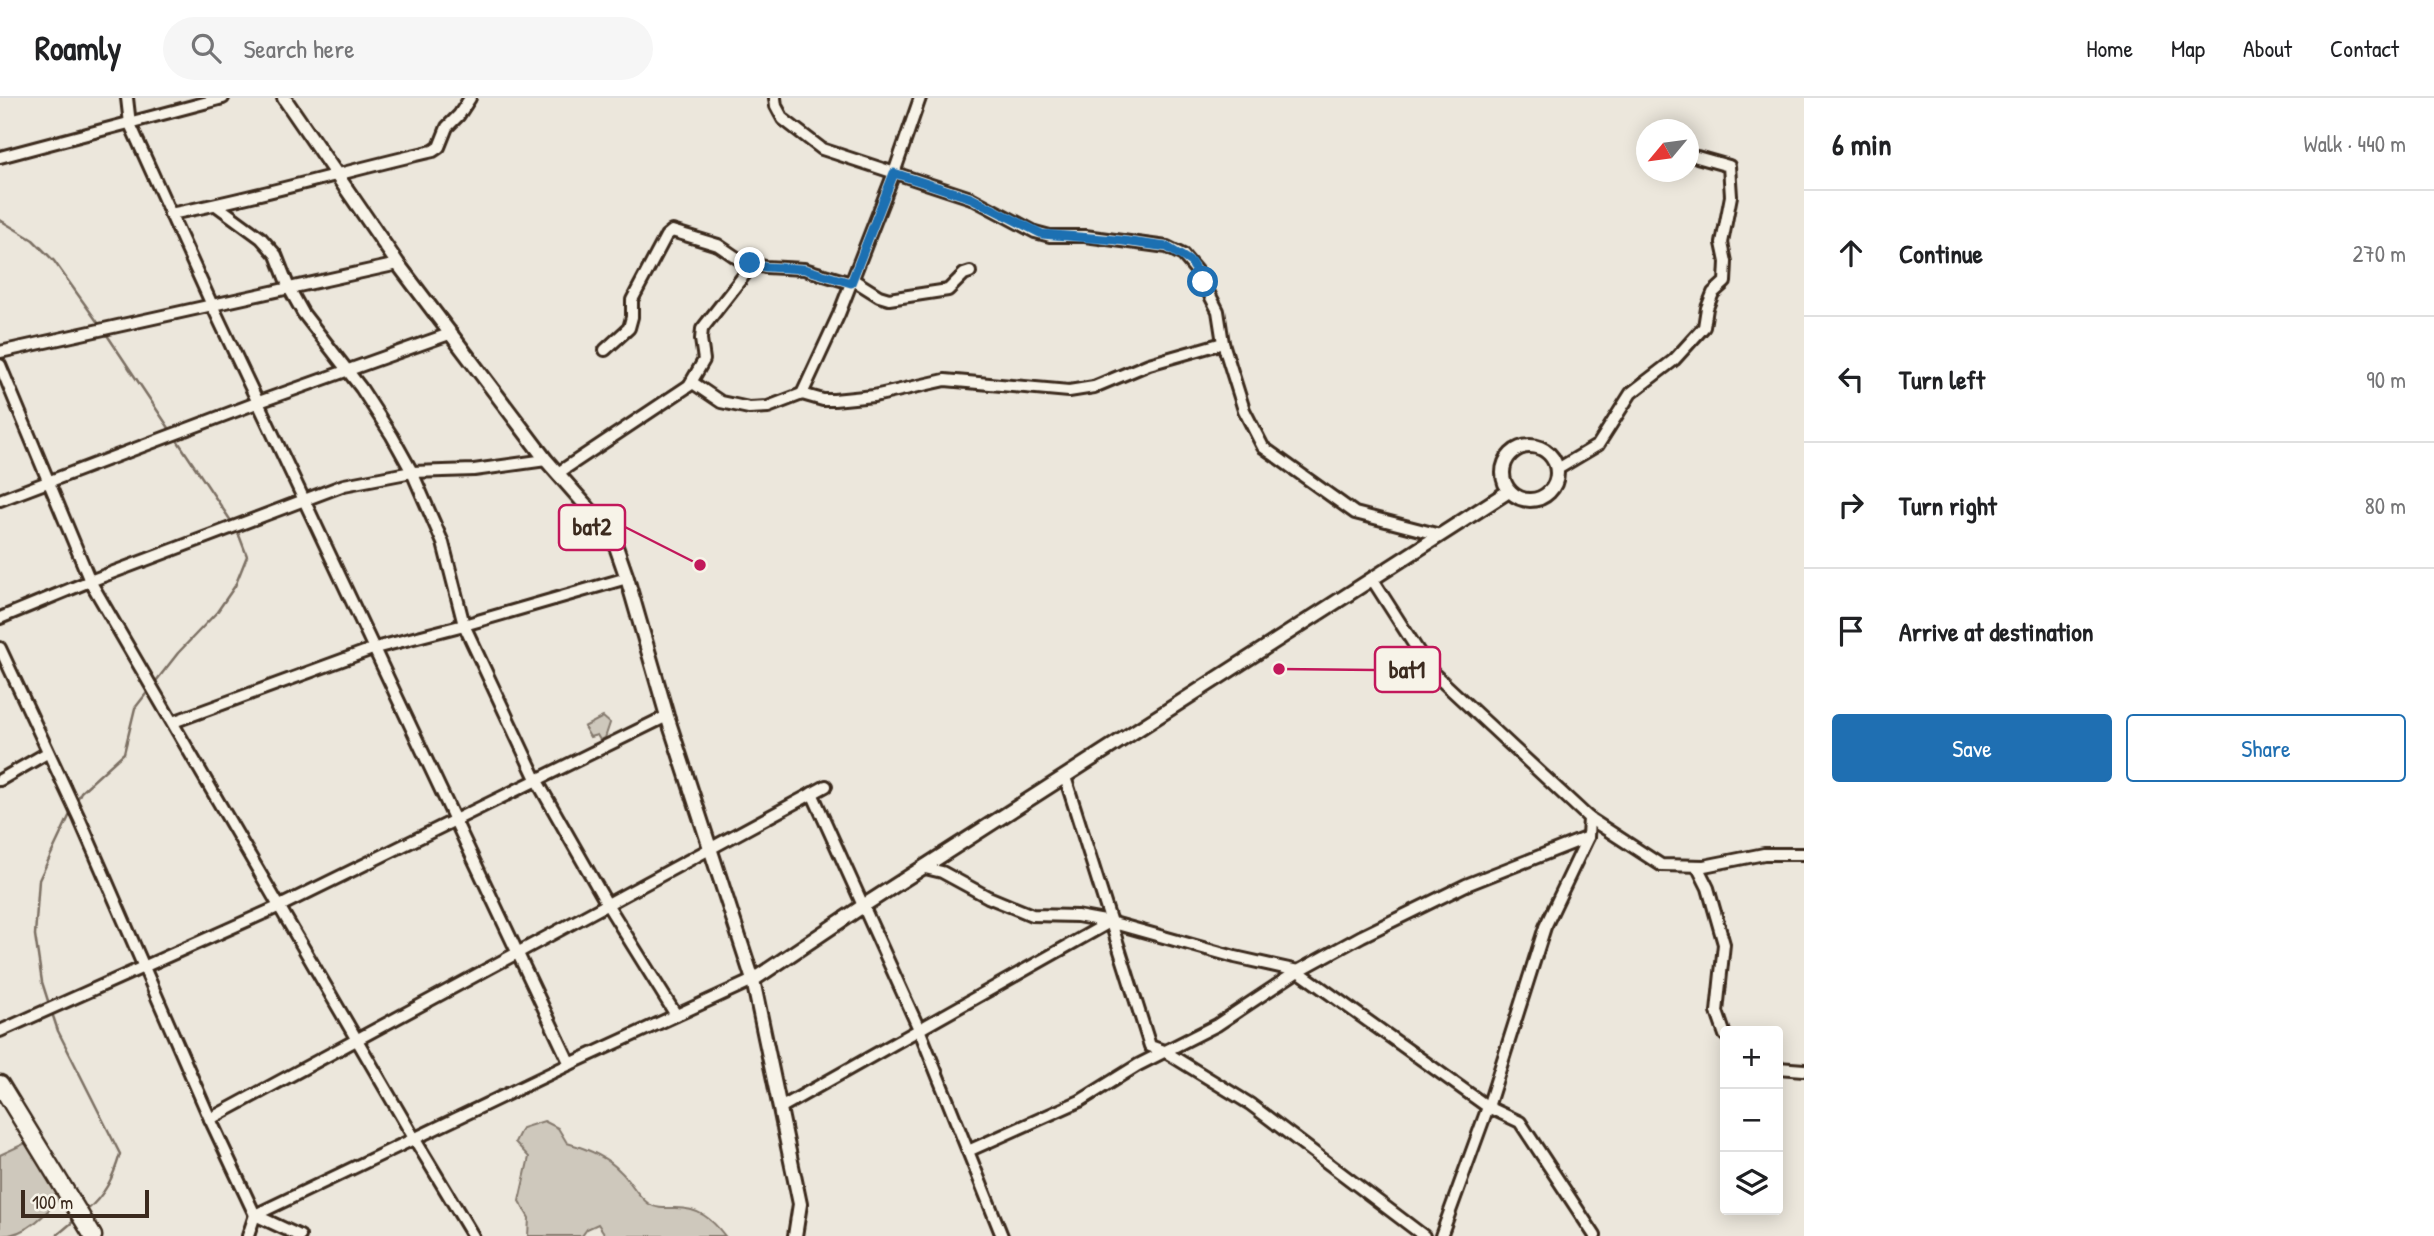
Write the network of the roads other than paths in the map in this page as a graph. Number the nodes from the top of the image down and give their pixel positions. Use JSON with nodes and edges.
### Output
{"nodes":[{"id":1,"x":127,"y":98,"type":"edge"},
{"id":2,"x":223,"y":98,"type":"edge"},
{"id":3,"x":284,"y":98,"type":"edge"},
{"id":4,"x":470,"y":98,"type":"edge"},
{"id":5,"x":775,"y":98,"type":"edge"},
{"id":6,"x":920,"y":98,"type":"edge"},
{"id":7,"x":130,"y":124,"type":"junction"},
{"id":8,"x":0,"y":157,"type":"edge"},
{"id":9,"x":1699,"y":158,"type":"edge"},
{"id":10,"x":336,"y":173,"type":"junction"},
{"id":11,"x":894,"y":173,"type":"junction"},
{"id":12,"x":216,"y":205,"type":"junction"},
{"id":13,"x":170,"y":214,"type":"junction"},
{"id":14,"x":750,"y":263,"type":"junction"},
{"id":15,"x":398,"y":264,"type":"junction"},
{"id":16,"x":970,"y":272,"type":"dead end"},
{"id":17,"x":852,"y":281,"type":"junction"},
{"id":18,"x":289,"y":288,"type":"junction"},
{"id":19,"x":212,"y":306,"type":"junction"},
{"id":20,"x":452,"y":333,"type":"junction"},
{"id":21,"x":1223,"y":343,"type":"junction"},
{"id":22,"x":605,"y":351,"type":"dead end"},
{"id":23,"x":0,"y":352,"type":"edge"},
{"id":24,"x":0,"y":365,"type":"edge"},
{"id":25,"x":346,"y":371,"type":"junction"},
{"id":26,"x":691,"y":384,"type":"junction"},
{"id":27,"x":802,"y":394,"type":"junction"},
{"id":28,"x":259,"y":402,"type":"junction"},
{"id":29,"x":546,"y":460,"type":"junction"},
{"id":30,"x":1556,"y":470,"type":"junction"},
{"id":31,"x":412,"y":472,"type":"junction"},
{"id":32,"x":558,"y":473,"type":"junction"},
{"id":33,"x":47,"y":483,"type":"junction"},
{"id":34,"x":1509,"y":491,"type":"junction"},
{"id":35,"x":305,"y":499,"type":"junction"},
{"id":36,"x":0,"y":500,"type":"edge"},
{"id":37,"x":1440,"y":535,"type":"junction"},
{"id":38,"x":627,"y":578,"type":"junction"},
{"id":39,"x":1371,"y":579,"type":"junction"},
{"id":40,"x":90,"y":581,"type":"junction"},
{"id":41,"x":0,"y":618,"type":"edge"},
{"id":42,"x":464,"y":625,"type":"junction"},
{"id":43,"x":0,"y":648,"type":"edge"},
{"id":44,"x":375,"y":648,"type":"junction"},
{"id":45,"x":667,"y":716,"type":"junction"},
{"id":46,"x":173,"y":722,"type":"junction"},
{"id":47,"x":47,"y":753,"type":"junction"},
{"id":48,"x":1065,"y":777,"type":"junction"},
{"id":49,"x":0,"y":779,"type":"edge"},
{"id":50,"x":537,"y":780,"type":"junction"},
{"id":51,"x":826,"y":786,"type":"dead end"},
{"id":52,"x":812,"y":793,"type":"junction"},
{"id":53,"x":1589,"y":818,"type":"junction"},
{"id":54,"x":456,"y":820,"type":"junction"},
{"id":55,"x":1588,"y":837,"type":"junction"},
{"id":56,"x":710,"y":849,"type":"junction"},
{"id":57,"x":1804,"y":854,"type":"edge"},
{"id":58,"x":1698,"y":866,"type":"junction"},
{"id":59,"x":925,"y":868,"type":"junction"},
{"id":60,"x":607,"y":904,"type":"junction"},
{"id":61,"x":280,"y":906,"type":"junction"},
{"id":62,"x":863,"y":906,"type":"junction"},
{"id":63,"x":1110,"y":922,"type":"junction"},
{"id":64,"x":518,"y":953,"type":"junction"},
{"id":65,"x":144,"y":967,"type":"junction"},
{"id":66,"x":1298,"y":971,"type":"junction"},
{"id":67,"x":753,"y":980,"type":"junction"},
{"id":68,"x":676,"y":1015,"type":"junction"},
{"id":69,"x":1722,"y":1026,"type":"edge"},
{"id":70,"x":919,"y":1029,"type":"junction"},
{"id":71,"x":0,"y":1031,"type":"edge"},
{"id":72,"x":357,"y":1039,"type":"junction"},
{"id":73,"x":1164,"y":1051,"type":"junction"},
{"id":74,"x":570,"y":1064,"type":"junction"},
{"id":75,"x":1783,"y":1068,"type":"edge"},
{"id":76,"x":1804,"y":1070,"type":"edge"},
{"id":77,"x":0,"y":1084,"type":"edge"},
{"id":78,"x":1488,"y":1107,"type":"junction"},
{"id":79,"x":780,"y":1108,"type":"junction"},
{"id":80,"x":210,"y":1119,"type":"junction"},
{"id":81,"x":414,"y":1138,"type":"junction"},
{"id":82,"x":968,"y":1152,"type":"junction"},
{"id":83,"x":255,"y":1216,"type":"junction"},
{"id":84,"x":92,"y":1235,"type":"edge"},
{"id":85,"x":248,"y":1236,"type":"edge"},
{"id":86,"x":300,"y":1236,"type":"edge"},
{"id":87,"x":473,"y":1236,"type":"edge"},
{"id":88,"x":795,"y":1236,"type":"edge"},
{"id":89,"x":1002,"y":1236,"type":"edge"},
{"id":90,"x":1424,"y":1236,"type":"edge"},
{"id":91,"x":1441,"y":1236,"type":"edge"},
{"id":92,"x":1595,"y":1236,"type":"edge"}],
"edges":[{"from":1,"to":7,"type":"street"},
{"from":2,"to":7,"type":"street"},
{"from":3,"to":10,"type":"street"},
{"from":4,"to":10,"type":"street"},
{"from":5,"to":11,"type":"street"},
{"from":6,"to":11,"type":"street"},
{"from":7,"to":8,"type":"street"},
{"from":7,"to":13,"type":"street"},
{"from":9,"to":30,"type":"street"},
{"from":10,"to":12,"type":"street"},
{"from":10,"to":15,"type":"street"},
{"from":11,"to":17,"type":"street"},
{"from":11,"to":21,"type":"street"},
{"from":12,"to":13,"type":"street"},
{"from":12,"to":18,"type":"street"},
{"from":13,"to":19,"type":"street"},
{"from":14,"to":17,"type":"street"},
{"from":14,"to":22,"type":"street"},
{"from":14,"to":26,"type":"street"},
{"from":15,"to":18,"type":"street"},
{"from":15,"to":20,"type":"street"},
{"from":16,"to":17,"type":"street"},
{"from":17,"to":27,"type":"street"},
{"from":18,"to":19,"type":"street"},
{"from":18,"to":25,"type":"street"},
{"from":19,"to":23,"type":"street"},
{"from":19,"to":28,"type":"street"},
{"from":20,"to":25,"type":"street"},
{"from":20,"to":29,"type":"street"},
{"from":21,"to":27,"type":"street"},
{"from":21,"to":37,"type":"street"},
{"from":24,"to":33,"type":"street"},
{"from":25,"to":28,"type":"street"},
{"from":25,"to":31,"type":"street"},
{"from":26,"to":27,"type":"street"},
{"from":26,"to":32,"type":"street"},
{"from":28,"to":33,"type":"street"},
{"from":28,"to":35,"type":"street"},
{"from":29,"to":31,"type":"street"},
{"from":29,"to":32,"type":"street"},
{"from":30,"to":34,"type":"street"},
{"from":30,"to":34,"type":"street"},
{"from":31,"to":35,"type":"street"},
{"from":31,"to":42,"type":"street"},
{"from":32,"to":38,"type":"street"},
{"from":33,"to":36,"type":"street"},
{"from":33,"to":40,"type":"street"},
{"from":34,"to":37,"type":"street"},
{"from":35,"to":40,"type":"street"},
{"from":35,"to":44,"type":"street"},
{"from":37,"to":39,"type":"street"},
{"from":38,"to":42,"type":"street"},
{"from":38,"to":45,"type":"street"},
{"from":39,"to":48,"type":"street"},
{"from":39,"to":53,"type":"street"},
{"from":40,"to":41,"type":"street"},
{"from":40,"to":46,"type":"street"},
{"from":42,"to":44,"type":"street"},
{"from":42,"to":50,"type":"street"},
{"from":43,"to":47,"type":"street"},
{"from":44,"to":46,"type":"street"},
{"from":44,"to":54,"type":"street"},
{"from":45,"to":50,"type":"street"},
{"from":45,"to":56,"type":"street"},
{"from":46,"to":61,"type":"street"},
{"from":47,"to":49,"type":"street"},
{"from":47,"to":65,"type":"street"},
{"from":48,"to":59,"type":"street"},
{"from":48,"to":63,"type":"street"},
{"from":50,"to":54,"type":"street"},
{"from":50,"to":60,"type":"street"},
{"from":51,"to":52,"type":"street"},
{"from":52,"to":56,"type":"street"},
{"from":52,"to":62,"type":"street"},
{"from":53,"to":55,"type":"street"},
{"from":53,"to":58,"type":"street"},
{"from":54,"to":61,"type":"street"},
{"from":54,"to":64,"type":"street"},
{"from":55,"to":66,"type":"street"},
{"from":55,"to":78,"type":"street"},
{"from":56,"to":60,"type":"street"},
{"from":56,"to":67,"type":"street"},
{"from":57,"to":58,"type":"street"},
{"from":58,"to":69,"type":"street"},
{"from":59,"to":62,"type":"street"},
{"from":59,"to":63,"type":"street"},
{"from":60,"to":64,"type":"street"},
{"from":60,"to":68,"type":"street"},
{"from":61,"to":65,"type":"street"},
{"from":61,"to":72,"type":"street"},
{"from":62,"to":67,"type":"street"},
{"from":62,"to":70,"type":"street"},
{"from":63,"to":66,"type":"street"},
{"from":63,"to":70,"type":"street"},
{"from":63,"to":73,"type":"street"},
{"from":64,"to":72,"type":"street"},
{"from":64,"to":74,"type":"street"},
{"from":65,"to":71,"type":"street"},
{"from":65,"to":80,"type":"street"},
{"from":66,"to":73,"type":"street"},
{"from":66,"to":78,"type":"street"},
{"from":67,"to":68,"type":"street"},
{"from":67,"to":79,"type":"street"},
{"from":68,"to":74,"type":"street"},
{"from":70,"to":79,"type":"street"},
{"from":70,"to":82,"type":"street"},
{"from":72,"to":80,"type":"street"},
{"from":72,"to":81,"type":"street"},
{"from":73,"to":82,"type":"street"},
{"from":73,"to":90,"type":"street"},
{"from":74,"to":81,"type":"street"},
{"from":75,"to":76,"type":"street"},
{"from":77,"to":84,"type":"main road"},
{"from":78,"to":91,"type":"street"},
{"from":78,"to":92,"type":"street"},
{"from":79,"to":88,"type":"street"},
{"from":80,"to":83,"type":"street"},
{"from":81,"to":83,"type":"street"},
{"from":81,"to":87,"type":"street"},
{"from":82,"to":89,"type":"street"},
{"from":83,"to":85,"type":"street"},
{"from":83,"to":86,"type":"street"}]}
